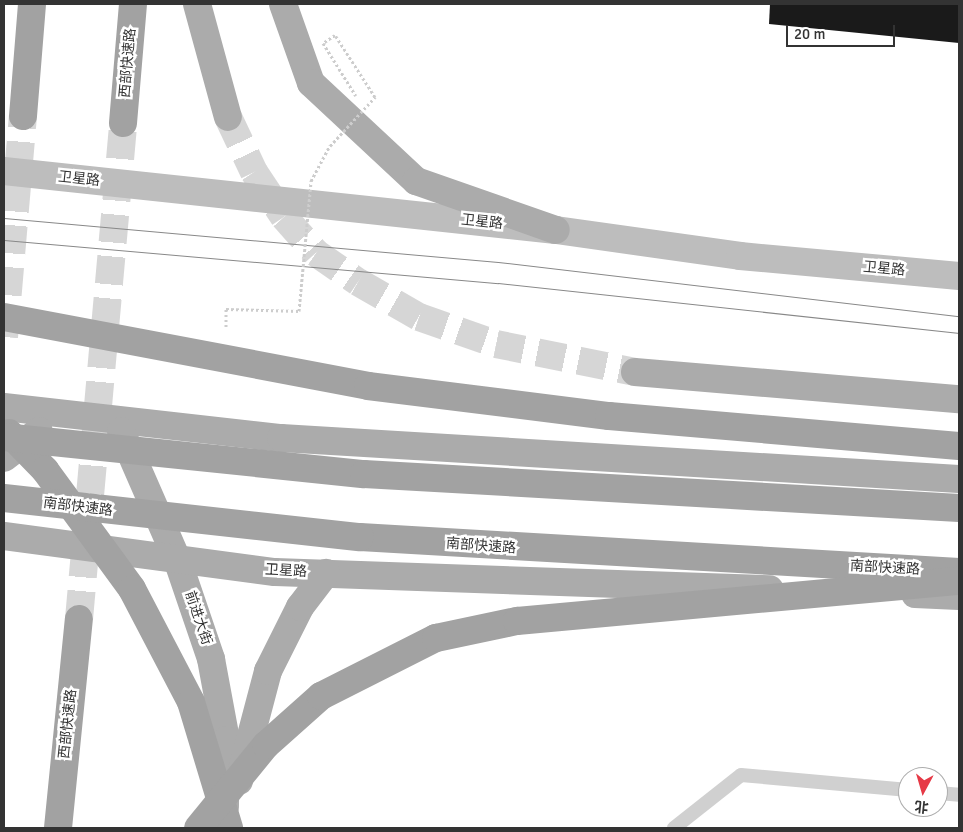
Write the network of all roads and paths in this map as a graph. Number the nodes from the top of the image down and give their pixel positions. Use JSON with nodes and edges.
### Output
{"nodes":[{"id":1,"x":32,"y":4,"type":"edge"},
{"id":2,"x":133,"y":4,"type":"edge"},
{"id":3,"x":197,"y":4,"type":"edge"},
{"id":4,"x":283,"y":4,"type":"edge"},
{"id":5,"x":356,"y":96,"type":"dead end"},
{"id":6,"x":23,"y":116,"type":"tunnel mouth"},
{"id":7,"x":228,"y":117,"type":"tunnel mouth"},
{"id":8,"x":123,"y":123,"type":"tunnel mouth"},
{"id":9,"x":4,"y":171,"type":"edge"},
{"id":10,"x":556,"y":230,"type":"junction"},
{"id":11,"x":959,"y":276,"type":"edge"},
{"id":12,"x":4,"y":317,"type":"edge"},
{"id":13,"x":235,"y":330,"type":"dead end"},
{"id":14,"x":634,"y":372,"type":"tunnel mouth"},
{"id":15,"x":959,"y":399,"type":"edge"},
{"id":16,"x":4,"y":408,"type":"edge"},
{"id":17,"x":62,"y":414,"type":"junction"},
{"id":18,"x":116,"y":420,"type":"junction"},
{"id":19,"x":4,"y":428,"type":"edge"},
{"id":20,"x":4,"y":437,"type":"edge"},
{"id":21,"x":959,"y":446,"type":"edge"},
{"id":22,"x":4,"y":458,"type":"edge"},
{"id":23,"x":959,"y":479,"type":"edge"},
{"id":24,"x":4,"y":498,"type":"edge"},
{"id":25,"x":959,"y":508,"type":"edge"},
{"id":26,"x":4,"y":536,"type":"edge"},
{"id":27,"x":177,"y":559,"type":"junction"},
{"id":28,"x":959,"y":572,"type":"edge"},
{"id":29,"x":326,"y":573,"type":"junction"},
{"id":30,"x":959,"y":581,"type":"edge"},
{"id":31,"x":959,"y":596,"type":"edge"},
{"id":32,"x":79,"y":619,"type":"tunnel mouth"},
{"id":33,"x":898,"y":789,"type":"edge"},
{"id":34,"x":58,"y":828,"type":"edge"},
{"id":35,"x":198,"y":828,"type":"edge"},
{"id":36,"x":227,"y":828,"type":"edge"},
{"id":37,"x":674,"y":828,"type":"edge"}],
"edges":[{"from":1,"to":6,"type":"highway"},
{"from":2,"to":8,"type":"highway","name":"西部快速路"},
{"from":3,"to":7,"type":"main road"},
{"from":4,"to":10,"type":"main road"},
{"from":5,"to":13,"type":"path","bridge":true},
{"from":9,"to":10,"type":"main road","name":"卫星路"},
{"from":10,"to":11,"type":"main road","name":"卫星路"},
{"from":12,"to":21,"type":"highway","bridge":true},
{"from":14,"to":15,"type":"main road"},
{"from":16,"to":17,"type":"main road"},
{"from":17,"to":18,"type":"main road"},
{"from":17,"to":22,"type":"main road"},
{"from":18,"to":23,"type":"main road"},
{"from":18,"to":27,"type":"main road","name":"前进大街"},
{"from":19,"to":36,"type":"highway","bridge":true},
{"from":20,"to":25,"type":"highway","bridge":true},
{"from":24,"to":28,"type":"highway","name":"南部快速路","bridge":true},
{"from":26,"to":27,"type":"main road","name":"卫星路"},
{"from":27,"to":29,"type":"main road","name":"卫星路"},
{"from":27,"to":36,"type":"main road","name":"前进大街"},
{"from":29,"to":31,"type":"main road","name":"卫星路"},
{"from":29,"to":36,"type":"main road"},
{"from":30,"to":35,"type":"highway","bridge":true},
{"from":32,"to":34,"type":"highway","name":"西部快速路"},
{"from":33,"to":37,"type":"lane"}]}
